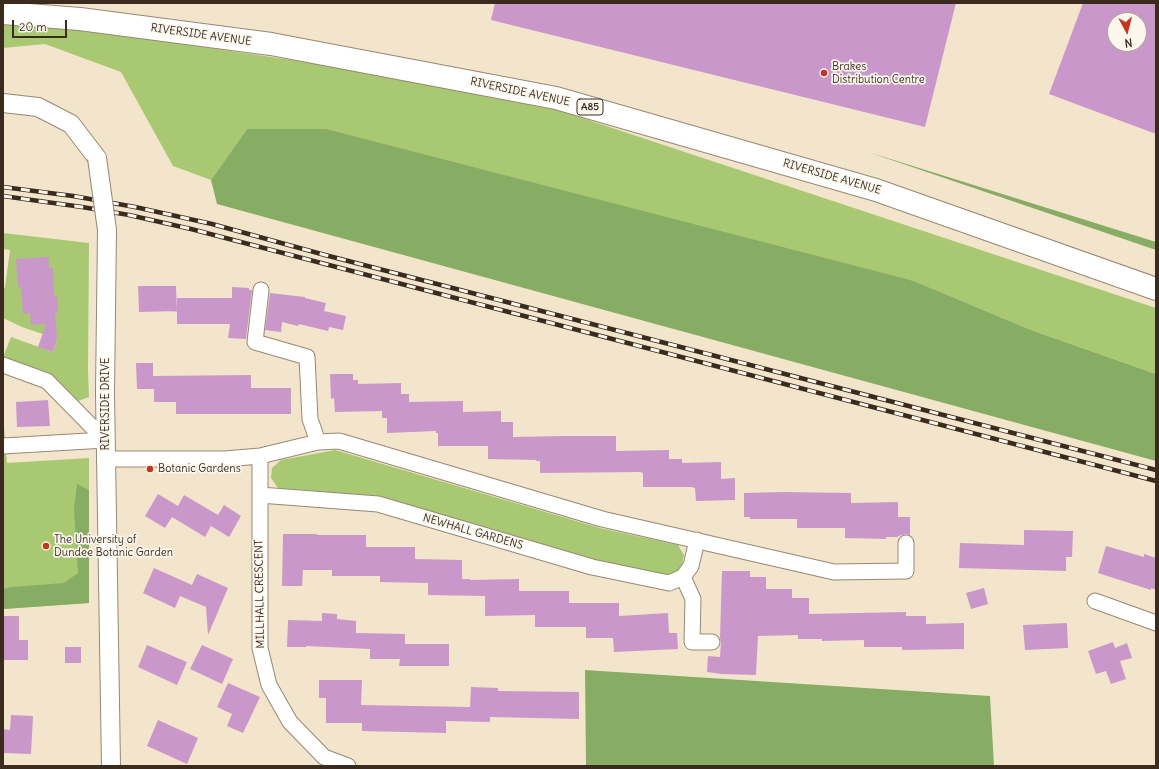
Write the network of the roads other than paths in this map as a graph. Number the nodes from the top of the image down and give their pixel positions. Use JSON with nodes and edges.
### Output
{"nodes":[{"id":1,"x":3,"y":13,"type":"edge"},
{"id":2,"x":3,"y":103,"type":"edge"},
{"id":3,"x":1156,"y":289,"type":"edge"},
{"id":4,"x":261,"y":290,"type":"dead end"},
{"id":5,"x":3,"y":365,"type":"edge"},
{"id":6,"x":105,"y":440,"type":"junction"},
{"id":7,"x":318,"y":442,"type":"junction"},
{"id":8,"x":3,"y":446,"type":"edge"},
{"id":9,"x":260,"y":456,"type":"junction"},
{"id":10,"x":106,"y":459,"type":"junction"},
{"id":11,"x":260,"y":495,"type":"junction"},
{"id":12,"x":697,"y":540,"type":"junction"},
{"id":13,"x":906,"y":543,"type":"dead end"},
{"id":14,"x":683,"y":577,"type":"junction"},
{"id":15,"x":1096,"y":601,"type":"dead end"},
{"id":16,"x":1156,"y":623,"type":"edge"},
{"id":17,"x":712,"y":642,"type":"dead end"},
{"id":18,"x":111,"y":766,"type":"edge"},
{"id":19,"x":348,"y":766,"type":"edge"}],
"edges":[{"from":1,"to":3,"type":"main road","name":"RIVERSIDE AVENUE","number":"A85"},
{"from":2,"to":6,"type":"street","name":"RIVERSIDE DRIVE","bridge":true},
{"from":4,"to":7,"type":"street"},
{"from":5,"to":6,"type":"street"},
{"from":6,"to":8,"type":"street"},
{"from":6,"to":10,"type":"street","name":"RIVERSIDE DRIVE"},
{"from":7,"to":9,"type":"street"},
{"from":7,"to":12,"type":"street"},
{"from":9,"to":10,"type":"street"},
{"from":9,"to":11,"type":"street","name":"MILLHALL CRESCENT"},
{"from":10,"to":18,"type":"street","name":"RIVERSIDE DRIVE"},
{"from":11,"to":14,"type":"street","name":"NEWHALL GARDENS"},
{"from":11,"to":19,"type":"street","name":"MILLHALL CRESCENT"},
{"from":12,"to":13,"type":"street"},
{"from":12,"to":14,"type":"street"},
{"from":14,"to":17,"type":"street"},
{"from":15,"to":16,"type":"street"}]}
